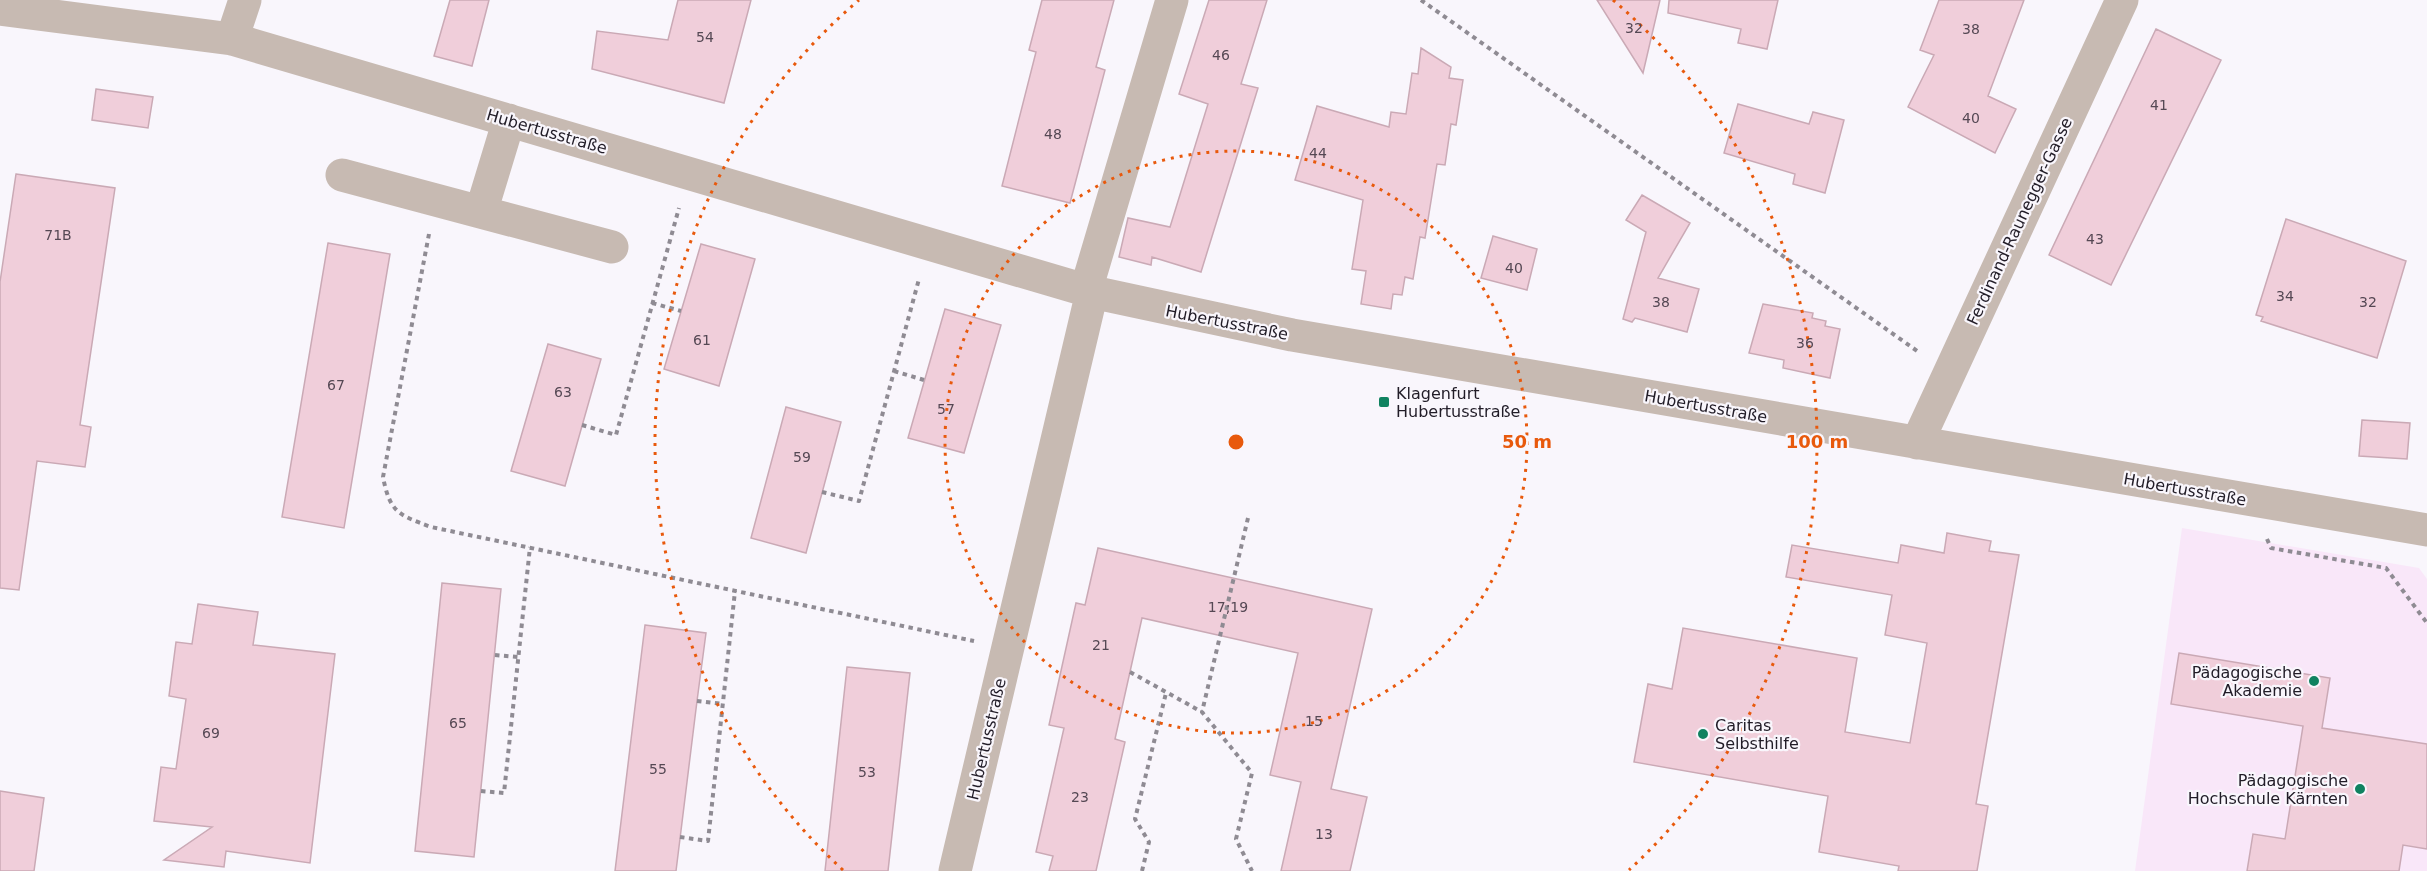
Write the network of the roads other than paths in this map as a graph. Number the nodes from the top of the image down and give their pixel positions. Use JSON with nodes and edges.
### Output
{"nodes":[{"id":1,"x":245,"y":0,"type":"edge"},
{"id":2,"x":1172,"y":0,"type":"edge"},
{"id":3,"x":2122,"y":0,"type":"edge"},
{"id":4,"x":2,"y":6,"type":"edge"},
{"id":5,"x":232,"y":39,"type":"junction"},
{"id":6,"x":509,"y":120,"type":"junction"},
{"id":7,"x":342,"y":175,"type":"dead end"},
{"id":8,"x":481,"y":212,"type":"junction"},
{"id":9,"x":612,"y":246,"type":"dead end"},
{"id":10,"x":1089,"y":291,"type":"junction"},
{"id":11,"x":1917,"y":443,"type":"junction"},
{"id":12,"x":2427,"y":530,"type":"edge"},
{"id":13,"x":955,"y":871,"type":"edge"}],
"edges":[{"from":1,"to":5,"type":"street"},
{"from":2,"to":10,"type":"street","name":"Hubertusstraße"},
{"from":3,"to":11,"type":"street","name":"Ferdinand-Raunegger-Gasse"},
{"from":4,"to":5,"type":"street","name":"Hubertusstraße"},
{"from":5,"to":6,"type":"street","name":"Hubertusstraße"},
{"from":6,"to":8,"type":"street"},
{"from":6,"to":10,"type":"street","name":"Hubertusstraße"},
{"from":7,"to":8,"type":"street"},
{"from":8,"to":9,"type":"street"},
{"from":10,"to":11,"type":"street","name":"Hubertusstraße"},
{"from":10,"to":13,"type":"street","name":"Hubertusstraße"},
{"from":11,"to":12,"type":"street","name":"Hubertusstraße"}]}
